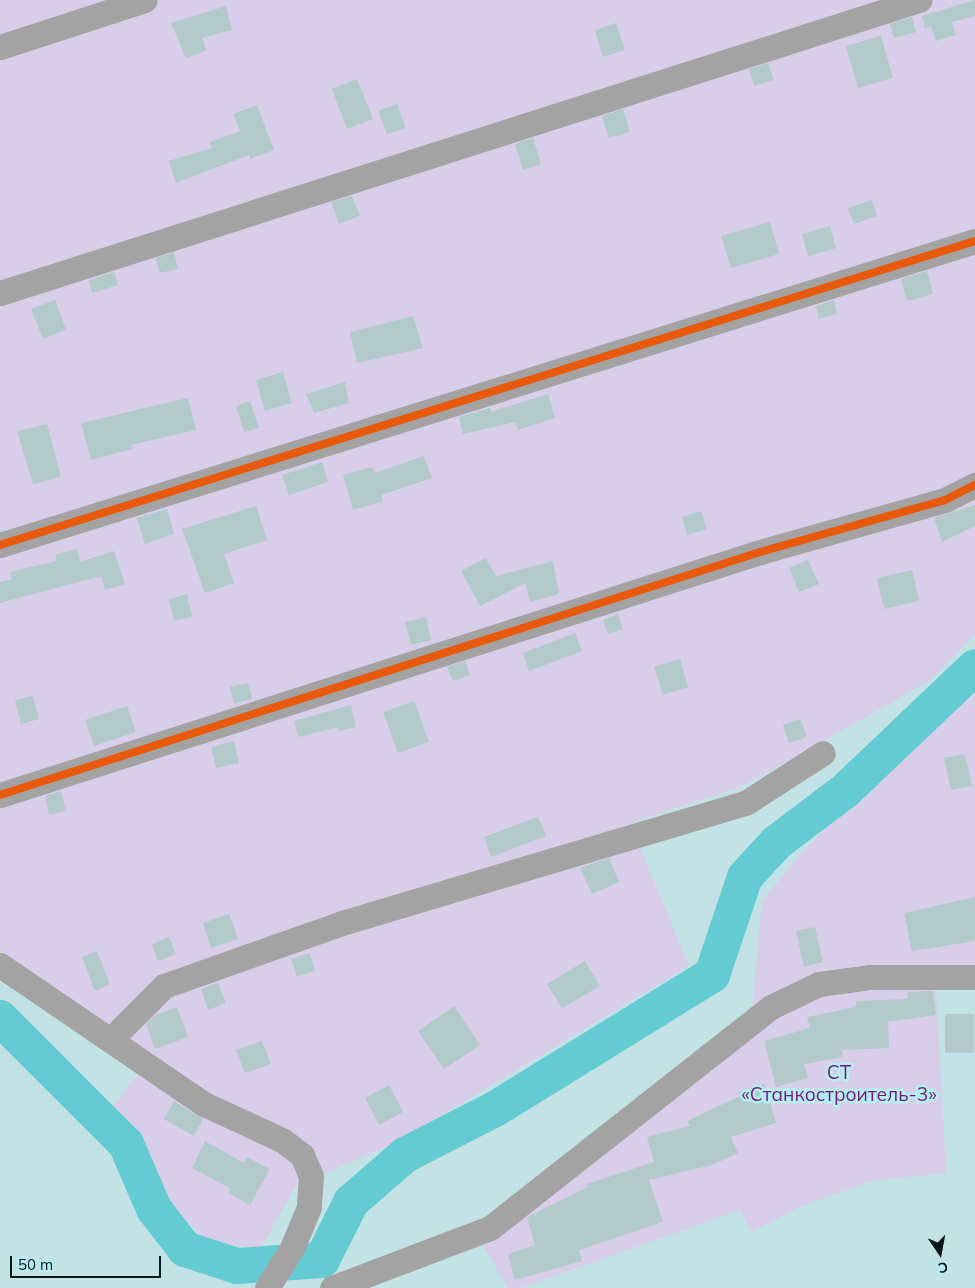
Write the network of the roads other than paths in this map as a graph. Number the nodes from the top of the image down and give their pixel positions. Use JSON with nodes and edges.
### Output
{"nodes":[{"id":1,"x":145,"y":0,"type":"edge"},
{"id":2,"x":919,"y":0,"type":"edge"},
{"id":3,"x":0,"y":47,"type":"edge"},
{"id":4,"x":975,"y":241,"type":"edge"},
{"id":5,"x":0,"y":293,"type":"edge"},
{"id":6,"x":975,"y":486,"type":"edge"},
{"id":7,"x":0,"y":545,"type":"edge"},
{"id":8,"x":823,"y":753,"type":"dead end"},
{"id":9,"x":0,"y":795,"type":"edge"},
{"id":10,"x":0,"y":965,"type":"edge"},
{"id":11,"x":975,"y":976,"type":"edge"},
{"id":12,"x":112,"y":1038,"type":"junction"},
{"id":13,"x":270,"y":1284,"type":"edge"},
{"id":14,"x":332,"y":1288,"type":"edge"}],
"edges":[{"from":1,"to":3,"type":"street"},
{"from":2,"to":5,"type":"street"},
{"from":4,"to":7,"type":"street"},
{"from":6,"to":9,"type":"street"},
{"from":8,"to":12,"type":"street"},
{"from":10,"to":12,"type":"street"},
{"from":11,"to":14,"type":"street"},
{"from":12,"to":13,"type":"street"}]}
